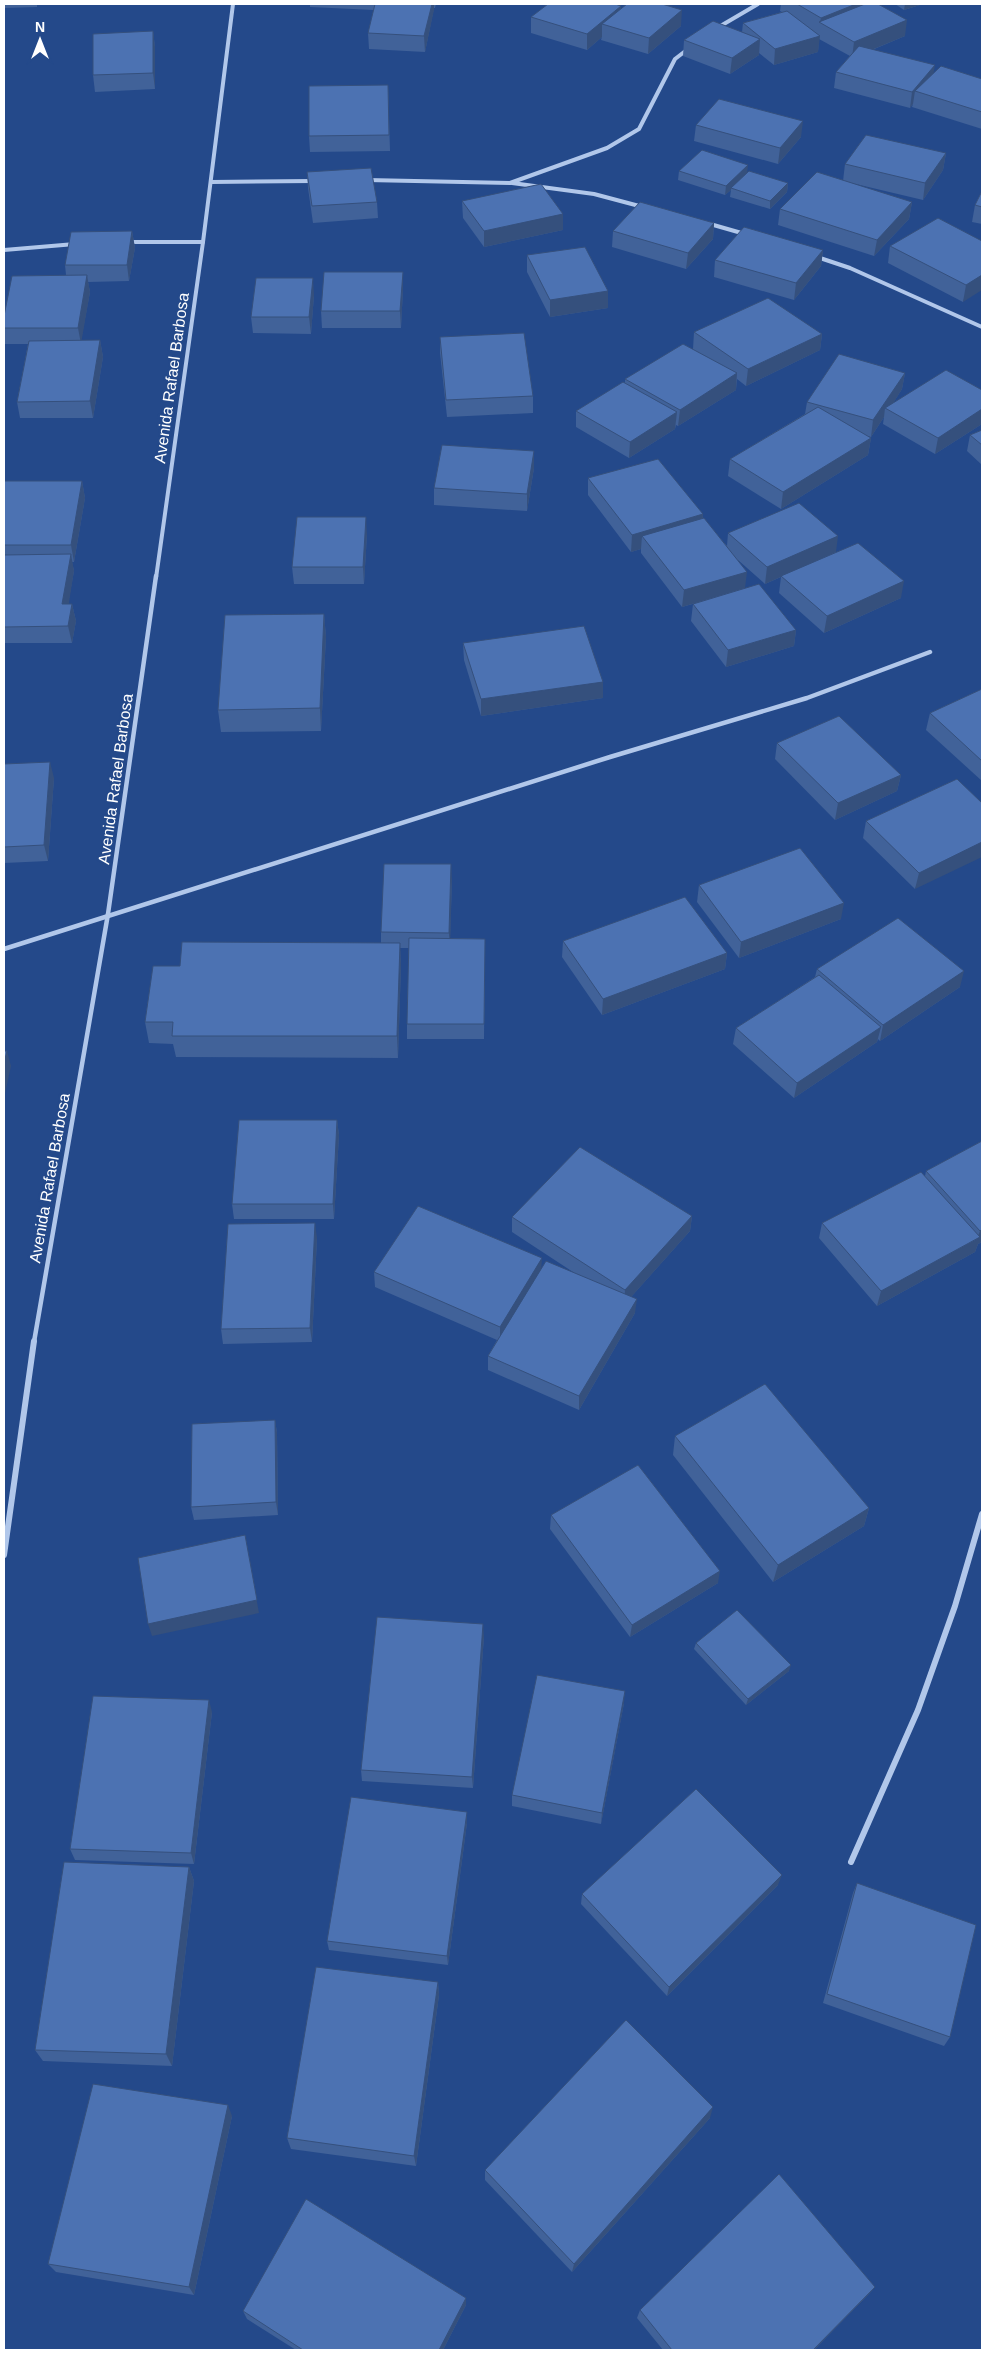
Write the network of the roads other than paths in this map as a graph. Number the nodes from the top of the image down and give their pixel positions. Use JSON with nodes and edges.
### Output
{"nodes":[{"id":1,"x":232,"y":4,"type":"edge"},
{"id":2,"x":758,"y":4,"type":"edge"},
{"id":3,"x":713,"y":31,"type":"edge"},
{"id":4,"x":690,"y":48,"type":"edge"},
{"id":5,"x":360,"y":180,"type":"edge"},
{"id":6,"x":320,"y":181,"type":"edge"},
{"id":7,"x":211,"y":182,"type":"junction"},
{"id":8,"x":510,"y":183,"type":"junction"},
{"id":9,"x":650,"y":209,"type":"edge"},
{"id":10,"x":704,"y":223,"type":"edge"},
{"id":11,"x":750,"y":235,"type":"edge"},
{"id":12,"x":118,"y":242,"type":"edge"},
{"id":13,"x":203,"y":242,"type":"junction"},
{"id":14,"x":80,"y":243,"type":"edge"},
{"id":15,"x":4,"y":250,"type":"edge"},
{"id":16,"x":814,"y":256,"type":"edge"},
{"id":17,"x":982,"y":327,"type":"edge"},
{"id":18,"x":930,"y":652,"type":"dead end"},
{"id":19,"x":108,"y":914,"type":"junction"},
{"id":20,"x":4,"y":949,"type":"edge"},
{"id":21,"x":982,"y":1514,"type":"edge"},
{"id":22,"x":4,"y":1555,"type":"edge"},
{"id":23,"x":851,"y":1862,"type":"dead end"}],
"edges":[{"from":1,"to":7,"type":"street","name":"Avenida Rafael Barbosa"},
{"from":2,"to":3,"type":"street"},
{"from":4,"to":8,"type":"street"},
{"from":5,"to":8,"type":"street"},
{"from":6,"to":7,"type":"street"},
{"from":7,"to":13,"type":"street","name":"Avenida Rafael Barbosa"},
{"from":8,"to":9,"type":"street"},
{"from":10,"to":11,"type":"street"},
{"from":12,"to":13,"type":"street"},
{"from":13,"to":19,"type":"street","name":"Avenida Rafael Barbosa"},
{"from":14,"to":15,"type":"street"},
{"from":16,"to":17,"type":"street"},
{"from":18,"to":19,"type":"street"},
{"from":19,"to":20,"type":"street"},
{"from":19,"to":22,"type":"street","name":"Avenida Rafael Barbosa"},
{"from":21,"to":23,"type":"street"}]}
